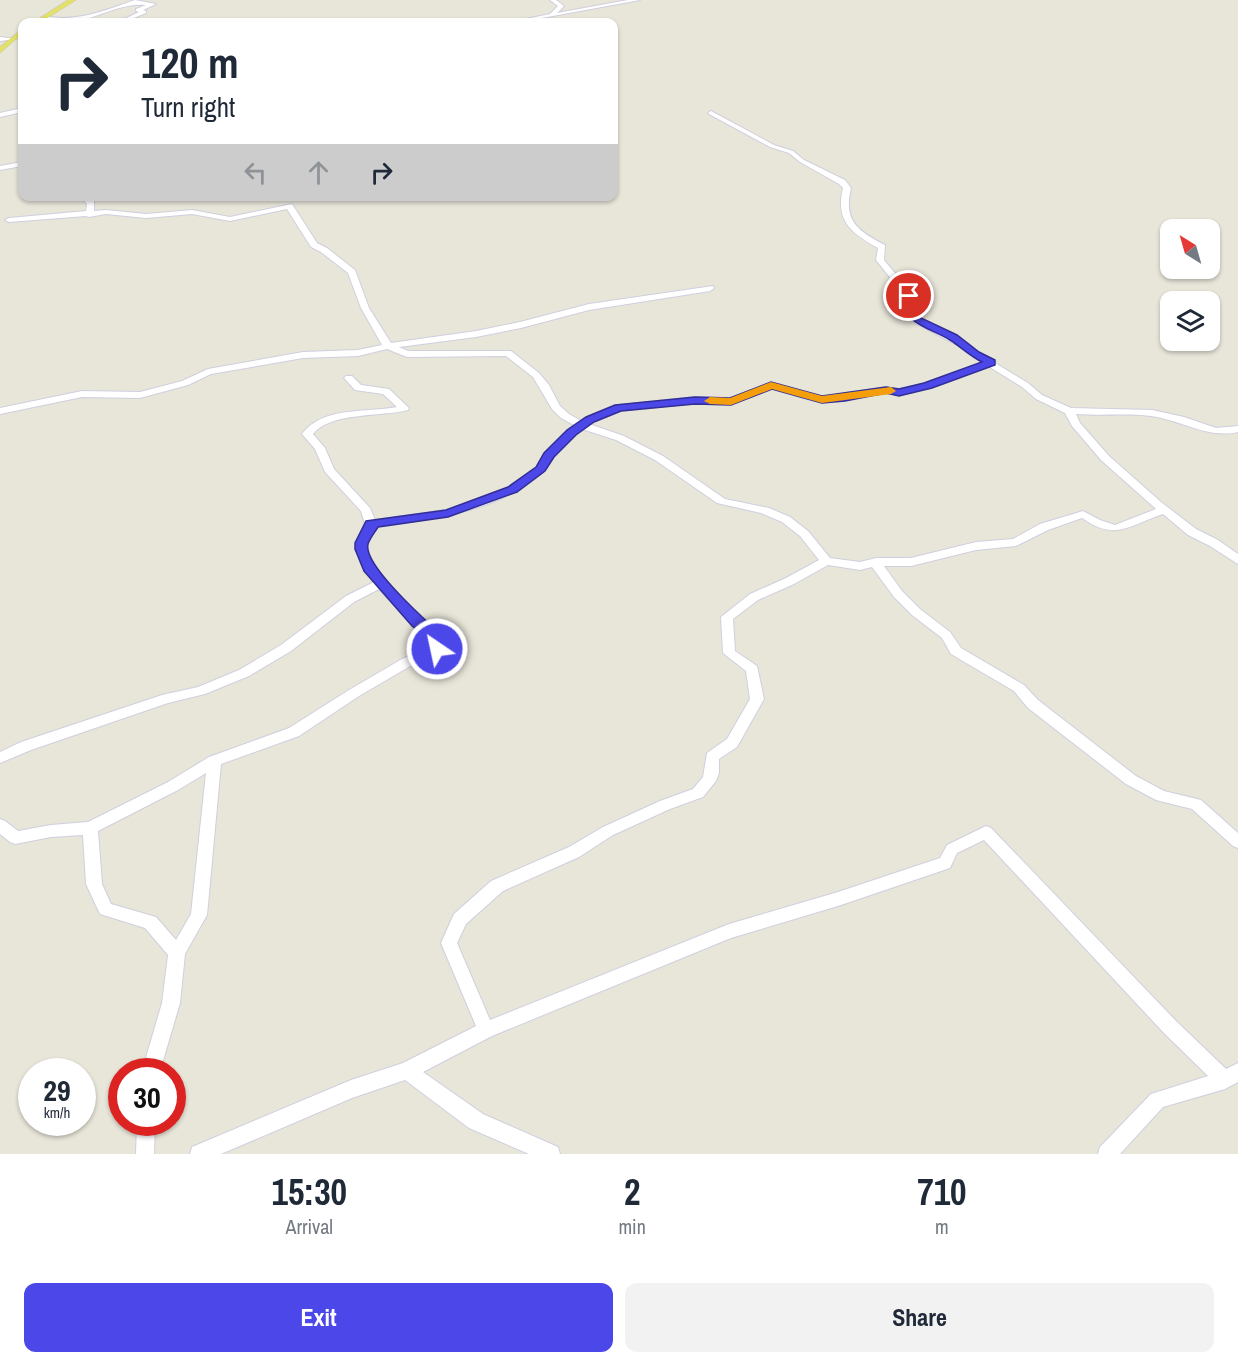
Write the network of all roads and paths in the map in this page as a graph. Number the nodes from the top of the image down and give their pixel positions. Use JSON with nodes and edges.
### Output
{"nodes":[{"id":1,"x":73,"y":0,"type":"edge"},
{"id":2,"x":553,"y":0,"type":"edge"},
{"id":3,"x":636,"y":0,"type":"edge"},
{"id":4,"x":138,"y":1,"type":"edge"},
{"id":5,"x":552,"y":15,"type":"junction"},
{"id":6,"x":45,"y":18,"type":"edge"},
{"id":7,"x":77,"y":18,"type":"edge"},
{"id":8,"x":131,"y":18,"type":"edge"},
{"id":9,"x":536,"y":18,"type":"edge"},
{"id":10,"x":18,"y":35,"type":"edge"},
{"id":11,"x":1,"y":45,"type":"edge"},
{"id":12,"x":18,"y":111,"type":"edge"},
{"id":13,"x":711,"y":113,"type":"dead end"},
{"id":14,"x":0,"y":115,"type":"edge"},
{"id":15,"x":18,"y":165,"type":"edge"},
{"id":16,"x":0,"y":168,"type":"edge"},
{"id":17,"x":89,"y":201,"type":"edge"},
{"id":18,"x":89,"y":215,"type":"junction"},
{"id":19,"x":9,"y":220,"type":"dead end"},
{"id":20,"x":710,"y":288,"type":"dead end"},
{"id":21,"x":388,"y":346,"type":"junction"},
{"id":22,"x":991,"y":362,"type":"junction"},
{"id":23,"x":349,"y":378,"type":"dead end"},
{"id":24,"x":0,"y":411,"type":"edge"},
{"id":25,"x":1069,"y":411,"type":"junction"},
{"id":26,"x":581,"y":425,"type":"junction"},
{"id":27,"x":1238,"y":429,"type":"edge"},
{"id":28,"x":1165,"y":510,"type":"junction"},
{"id":29,"x":371,"y":524,"type":"junction"},
{"id":30,"x":1238,"y":560,"type":"edge"},
{"id":31,"x":826,"y":561,"type":"junction"},
{"id":32,"x":876,"y":562,"type":"junction"},
{"id":33,"x":381,"y":584,"type":"junction"},
{"id":34,"x":0,"y":758,"type":"edge"},
{"id":35,"x":214,"y":761,"type":"junction"},
{"id":36,"x":0,"y":825,"type":"edge"},
{"id":37,"x":90,"y":828,"type":"junction"},
{"id":38,"x":1238,"y":842,"type":"edge"},
{"id":39,"x":177,"y":953,"type":"junction"},
{"id":40,"x":486,"y":1030,"type":"junction"},
{"id":41,"x":155,"y":1058,"type":"edge"},
{"id":42,"x":407,"y":1071,"type":"junction"},
{"id":43,"x":1232,"y":1076,"type":"edge"},
{"id":44,"x":146,"y":1136,"type":"edge"},
{"id":45,"x":145,"y":1154,"type":"edge"},
{"id":46,"x":199,"y":1154,"type":"edge"},
{"id":47,"x":550,"y":1154,"type":"edge"},
{"id":48,"x":1107,"y":1154,"type":"edge"}],
"edges":[{"from":1,"to":6,"type":"main road"},
{"from":2,"to":5,"type":"street"},
{"from":3,"to":5,"type":"street"},
{"from":4,"to":7,"type":"street"},
{"from":4,"to":8,"type":"street"},
{"from":5,"to":9,"type":"street"},
{"from":10,"to":11,"type":"main road"},
{"from":12,"to":14,"type":"street"},
{"from":13,"to":22,"type":"street"},
{"from":15,"to":16,"type":"street"},
{"from":17,"to":18,"type":"street"},
{"from":18,"to":19,"type":"street"},
{"from":18,"to":21,"type":"street"},
{"from":20,"to":21,"type":"street"},
{"from":21,"to":24,"type":"street"},
{"from":21,"to":26,"type":"street"},
{"from":22,"to":25,"type":"street"},
{"from":22,"to":26,"type":"street"},
{"from":23,"to":29,"type":"street"},
{"from":25,"to":27,"type":"street"},
{"from":25,"to":28,"type":"street"},
{"from":26,"to":29,"type":"street"},
{"from":26,"to":31,"type":"street"},
{"from":28,"to":30,"type":"street"},
{"from":28,"to":32,"type":"street"},
{"from":29,"to":33,"type":"street"},
{"from":31,"to":32,"type":"street"},
{"from":31,"to":40,"type":"street"},
{"from":32,"to":38,"type":"street"},
{"from":33,"to":34,"type":"street"},
{"from":33,"to":35,"type":"street"},
{"from":35,"to":37,"type":"street"},
{"from":35,"to":39,"type":"street"},
{"from":36,"to":37,"type":"street"},
{"from":37,"to":39,"type":"street"},
{"from":39,"to":41,"type":"street"},
{"from":40,"to":42,"type":"street"},
{"from":40,"to":43,"type":"street"},
{"from":42,"to":46,"type":"street"},
{"from":42,"to":47,"type":"street"},
{"from":43,"to":48,"type":"street"},
{"from":44,"to":45,"type":"street"}]}
